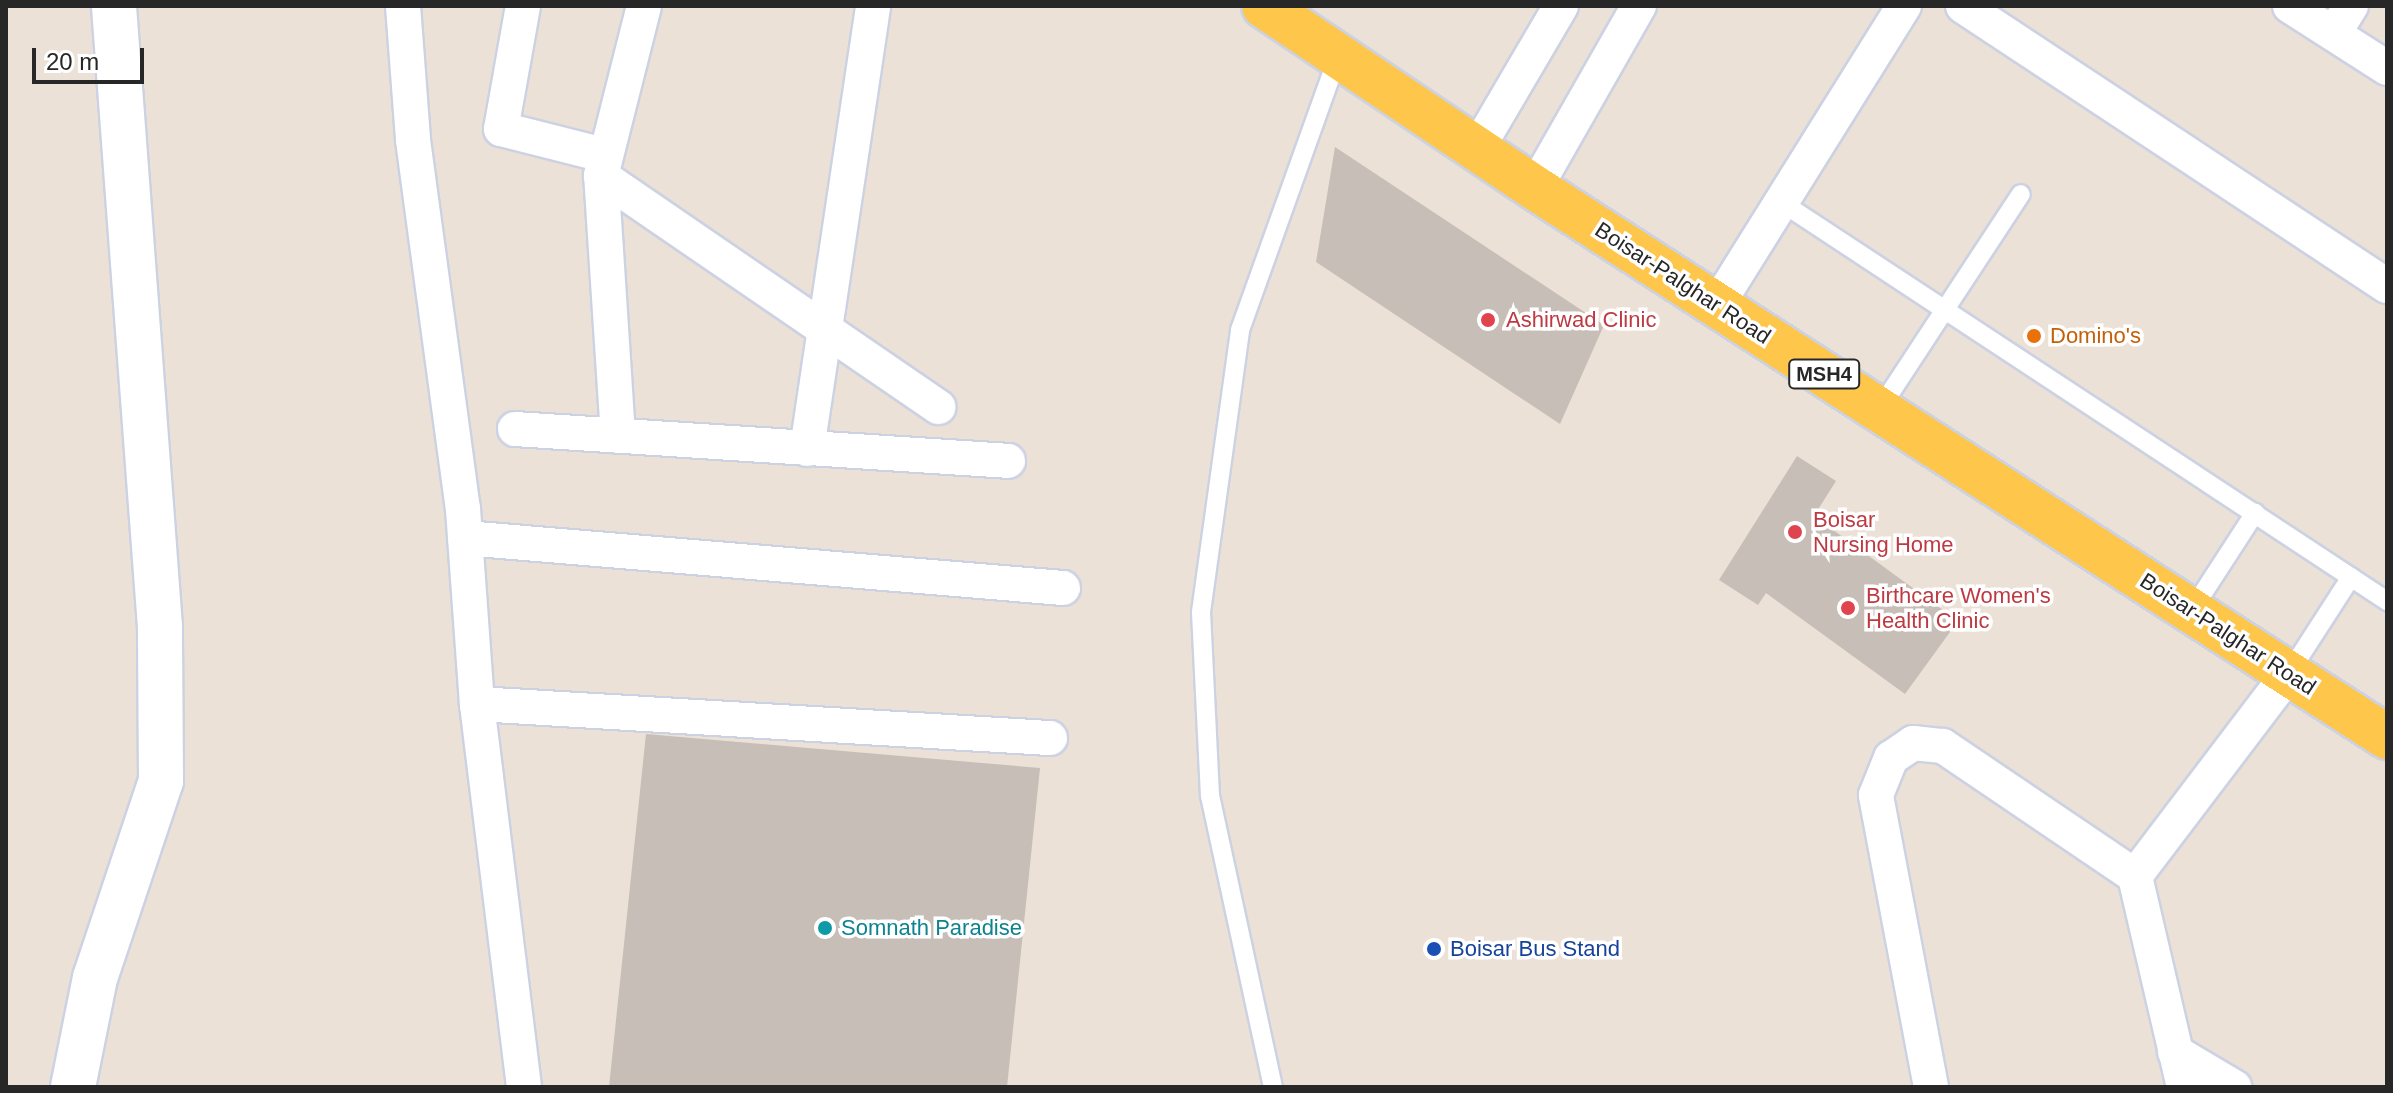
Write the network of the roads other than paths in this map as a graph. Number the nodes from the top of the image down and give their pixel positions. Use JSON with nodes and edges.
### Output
{"nodes":[{"id":1,"x":114,"y":6,"type":"edge"},
{"id":2,"x":403,"y":6,"type":"edge"},
{"id":3,"x":523,"y":6,"type":"edge"},
{"id":4,"x":644,"y":6,"type":"edge"},
{"id":5,"x":873,"y":6,"type":"edge"},
{"id":6,"x":1264,"y":6,"type":"edge"},
{"id":7,"x":1561,"y":6,"type":"edge"},
{"id":8,"x":1639,"y":6,"type":"edge"},
{"id":9,"x":1904,"y":6,"type":"edge"},
{"id":10,"x":1963,"y":6,"type":"edge"},
{"id":11,"x":2290,"y":6,"type":"edge"},
{"id":12,"x":2343,"y":20,"type":"edge"},
{"id":13,"x":1338,"y":57,"type":"junction"},
{"id":14,"x":2387,"y":68,"type":"edge"},
{"id":15,"x":1477,"y":149,"type":"junction"},
{"id":16,"x":602,"y":165,"type":"junction"},
{"id":17,"x":1535,"y":188,"type":"junction"},
{"id":18,"x":2021,"y":194,"type":"dead end"},
{"id":19,"x":1781,"y":202,"type":"junction"},
{"id":20,"x":2387,"y":286,"type":"edge"},
{"id":21,"x":1717,"y":305,"type":"junction"},
{"id":22,"x":1944,"y":310,"type":"junction"},
{"id":23,"x":824,"y":330,"type":"junction"},
{"id":24,"x":938,"y":407,"type":"dead end"},
{"id":25,"x":1879,"y":410,"type":"junction"},
{"id":26,"x":515,"y":429,"type":"dead end"},
{"id":27,"x":618,"y":436,"type":"junction"},
{"id":28,"x":807,"y":449,"type":"junction"},
{"id":29,"x":1008,"y":461,"type":"dead end"},
{"id":30,"x":2255,"y":513,"type":"junction"},
{"id":31,"x":465,"y":538,"type":"junction"},
{"id":32,"x":2351,"y":577,"type":"junction"},
{"id":33,"x":1063,"y":588,"type":"dead end"},
{"id":34,"x":2387,"y":601,"type":"edge"},
{"id":35,"x":2192,"y":610,"type":"junction"},
{"id":36,"x":2289,"y":673,"type":"junction"},
{"id":37,"x":477,"y":704,"type":"junction"},
{"id":38,"x":2387,"y":737,"type":"edge"},
{"id":39,"x":1050,"y":738,"type":"dead end"},
{"id":40,"x":2135,"y":876,"type":"junction"},
{"id":41,"x":2175,"y":1052,"type":"junction"},
{"id":42,"x":73,"y":1087,"type":"edge"},
{"id":43,"x":524,"y":1087,"type":"edge"},
{"id":44,"x":1273,"y":1087,"type":"edge"},
{"id":45,"x":1931,"y":1087,"type":"edge"},
{"id":46,"x":2184,"y":1087,"type":"edge"},
{"id":47,"x":2234,"y":1087,"type":"edge"}],
"edges":[{"from":1,"to":42,"type":"street"},
{"from":2,"to":31,"type":"street"},
{"from":3,"to":16,"type":"street"},
{"from":4,"to":16,"type":"street"},
{"from":5,"to":23,"type":"street"},
{"from":6,"to":13,"type":"main road","name":"Boisar-Palghar Road","number":"MSH4"},
{"from":7,"to":15,"type":"street"},
{"from":8,"to":17,"type":"street"},
{"from":9,"to":19,"type":"street"},
{"from":10,"to":20,"type":"street"},
{"from":11,"to":12,"type":"street"},
{"from":12,"to":14,"type":"street"},
{"from":13,"to":15,"type":"main road","name":"Boisar-Palghar Road","number":"MSH4"},
{"from":13,"to":44,"type":"lane"},
{"from":15,"to":17,"type":"main road","name":"Boisar-Palghar Road","number":"MSH4"},
{"from":16,"to":23,"type":"street"},
{"from":16,"to":27,"type":"street"},
{"from":17,"to":21,"type":"main road","name":"Boisar-Palghar Road","number":"MSH4"},
{"from":18,"to":22,"type":"lane"},
{"from":19,"to":21,"type":"street"},
{"from":19,"to":22,"type":"lane"},
{"from":21,"to":25,"type":"main road","name":"Boisar-Palghar Road","number":"MSH4"},
{"from":22,"to":25,"type":"lane"},
{"from":22,"to":30,"type":"lane"},
{"from":23,"to":24,"type":"street"},
{"from":23,"to":28,"type":"street"},
{"from":25,"to":35,"type":"main road","name":"Boisar-Palghar Road","number":"MSH4"},
{"from":26,"to":27,"type":"street"},
{"from":27,"to":28,"type":"street"},
{"from":28,"to":29,"type":"street"},
{"from":30,"to":32,"type":"lane"},
{"from":30,"to":35,"type":"lane"},
{"from":31,"to":33,"type":"street"},
{"from":31,"to":37,"type":"street"},
{"from":32,"to":34,"type":"lane"},
{"from":32,"to":36,"type":"lane"},
{"from":35,"to":36,"type":"main road","name":"Boisar-Palghar Road","number":"MSH4"},
{"from":36,"to":38,"type":"main road","name":"Boisar-Palghar Road","number":"MSH4"},
{"from":36,"to":40,"type":"street"},
{"from":37,"to":39,"type":"street"},
{"from":37,"to":43,"type":"street"},
{"from":40,"to":41,"type":"street"},
{"from":40,"to":45,"type":"street"},
{"from":41,"to":46,"type":"street"},
{"from":41,"to":47,"type":"street"}]}
